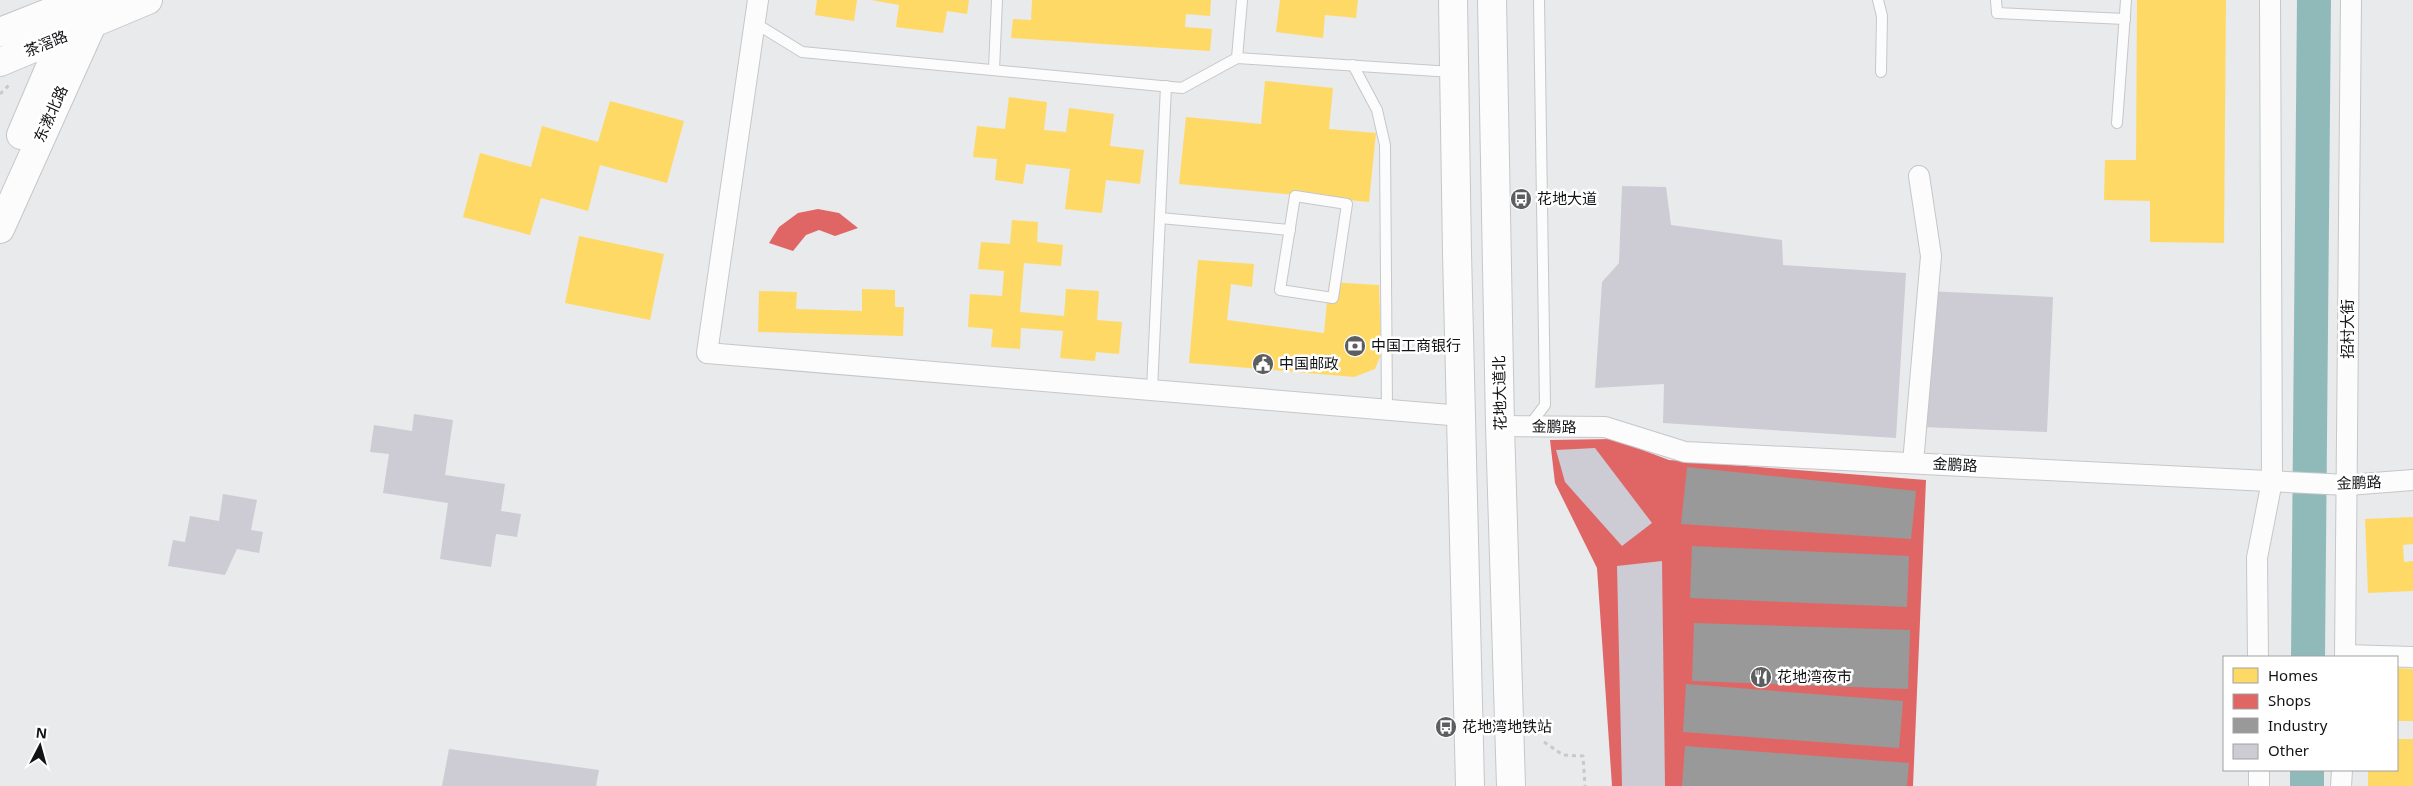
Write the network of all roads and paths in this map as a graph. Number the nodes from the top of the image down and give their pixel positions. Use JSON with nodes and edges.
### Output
{"nodes":[{"id":1,"x":148,"y":0,"type":"edge"},
{"id":2,"x":758,"y":0,"type":"edge"},
{"id":3,"x":997,"y":0,"type":"edge"},
{"id":4,"x":1242,"y":0,"type":"edge"},
{"id":5,"x":1453,"y":0,"type":"edge"},
{"id":6,"x":1492,"y":0,"type":"edge"},
{"id":7,"x":1539,"y":0,"type":"edge"},
{"id":8,"x":1878,"y":0,"type":"edge"},
{"id":9,"x":1996,"y":0,"type":"edge"},
{"id":10,"x":2126,"y":0,"type":"edge"},
{"id":11,"x":2270,"y":0,"type":"edge"},
{"id":12,"x":2351,"y":0,"type":"edge"},
{"id":13,"x":87,"y":5,"type":"edge"},
{"id":14,"x":2125,"y":19,"type":"junction"},
{"id":15,"x":755,"y":23,"type":"junction"},
{"id":16,"x":0,"y":32,"type":"edge"},
{"id":17,"x":63,"y":37,"type":"junction"},
{"id":18,"x":1237,"y":58,"type":"junction"},
{"id":19,"x":0,"y":62,"type":"edge"},
{"id":20,"x":1353,"y":65,"type":"junction"},
{"id":21,"x":994,"y":70,"type":"junction"},
{"id":22,"x":1456,"y":72,"type":"junction"},
{"id":23,"x":1881,"y":72,"type":"dead end"},
{"id":24,"x":1166,"y":86,"type":"junction"},
{"id":25,"x":2117,"y":123,"type":"dead end"},
{"id":26,"x":1919,"y":176,"type":"dead end"},
{"id":27,"x":0,"y":184,"type":"edge"},
{"id":28,"x":1160,"y":218,"type":"junction"},
{"id":29,"x":0,"y":229,"type":"edge"},
{"id":30,"x":1290,"y":230,"type":"junction"},
{"id":31,"x":1152,"y":390,"type":"junction"},
{"id":32,"x":1387,"y":410,"type":"junction"},
{"id":33,"x":1462,"y":416,"type":"junction"},
{"id":34,"x":1500,"y":426,"type":"junction"},
{"id":35,"x":1529,"y":426,"type":"junction"},
{"id":36,"x":1913,"y":463,"type":"junction"},
{"id":37,"x":2413,"y":480,"type":"edge"},
{"id":38,"x":2280,"y":482,"type":"junction"},
{"id":39,"x":2343,"y":485,"type":"junction"},
{"id":40,"x":2258,"y":656,"type":"edge"},
{"id":41,"x":2345,"y":656,"type":"edge"},
{"id":42,"x":2398,"y":657,"type":"edge"},
{"id":43,"x":2413,"y":657,"type":"edge"},
{"id":44,"x":1544,"y":742,"type":"dead end"},
{"id":45,"x":2259,"y":771,"type":"edge"},
{"id":46,"x":2342,"y":771,"type":"edge"},
{"id":47,"x":1585,"y":785,"type":"edge"},
{"id":48,"x":1470,"y":786,"type":"edge"},
{"id":49,"x":1512,"y":786,"type":"edge"},
{"id":50,"x":2259,"y":786,"type":"edge"},
{"id":51,"x":2341,"y":786,"type":"edge"}],
"edges":[{"from":1,"to":13,"type":"main road","name":"茶滘路"},
{"from":2,"to":15,"type":"street"},
{"from":3,"to":21,"type":"lane"},
{"from":4,"to":18,"type":"lane"},
{"from":5,"to":22,"type":"main road"},
{"from":6,"to":34,"type":"main road","name":"花地大道北"},
{"from":7,"to":35,"type":"lane"},
{"from":8,"to":23,"type":"lane"},
{"from":9,"to":14,"type":"lane"},
{"from":10,"to":14,"type":"lane"},
{"from":11,"to":38,"type":"street"},
{"from":12,"to":39,"type":"street","name":"招村大街"},
{"from":13,"to":16,"type":"main road","name":"茶滘路"},
{"from":13,"to":17,"type":"main road","name":"东漖北路"},
{"from":13,"to":29,"type":"main road","name":"东漖北路"},
{"from":14,"to":25,"type":"lane"},
{"from":15,"to":21,"type":"lane"},
{"from":15,"to":31,"type":"street"},
{"from":17,"to":19,"type":"main road","name":"茶滘路"},
{"from":17,"to":27,"type":"main road","name":"东漖北路"},
{"from":18,"to":20,"type":"lane"},
{"from":18,"to":24,"type":"lane"},
{"from":20,"to":22,"type":"lane"},
{"from":20,"to":32,"type":"lane"},
{"from":21,"to":24,"type":"lane"},
{"from":22,"to":33,"type":"main road"},
{"from":24,"to":28,"type":"lane"},
{"from":26,"to":36,"type":"street"},
{"from":28,"to":30,"type":"lane"},
{"from":28,"to":31,"type":"lane"},
{"from":30,"to":30,"type":"lane"},
{"from":31,"to":32,"type":"street"},
{"from":32,"to":33,"type":"street"},
{"from":33,"to":48,"type":"main road"},
{"from":34,"to":35,"type":"street","name":"金鹏路"},
{"from":34,"to":49,"type":"main road","name":"花地大道北"},
{"from":35,"to":36,"type":"street","name":"金鹏路"},
{"from":36,"to":38,"type":"street","name":"金鹏路"},
{"from":37,"to":39,"type":"street","name":"金鹏路"},
{"from":38,"to":39,"type":"street","name":"金鹏路"},
{"from":38,"to":40,"type":"street"},
{"from":39,"to":41,"type":"street","name":"招村大街"},
{"from":42,"to":43,"type":"street"},
{"from":44,"to":47,"type":"path"},
{"from":45,"to":50,"type":"street"},
{"from":46,"to":51,"type":"street"}]}
